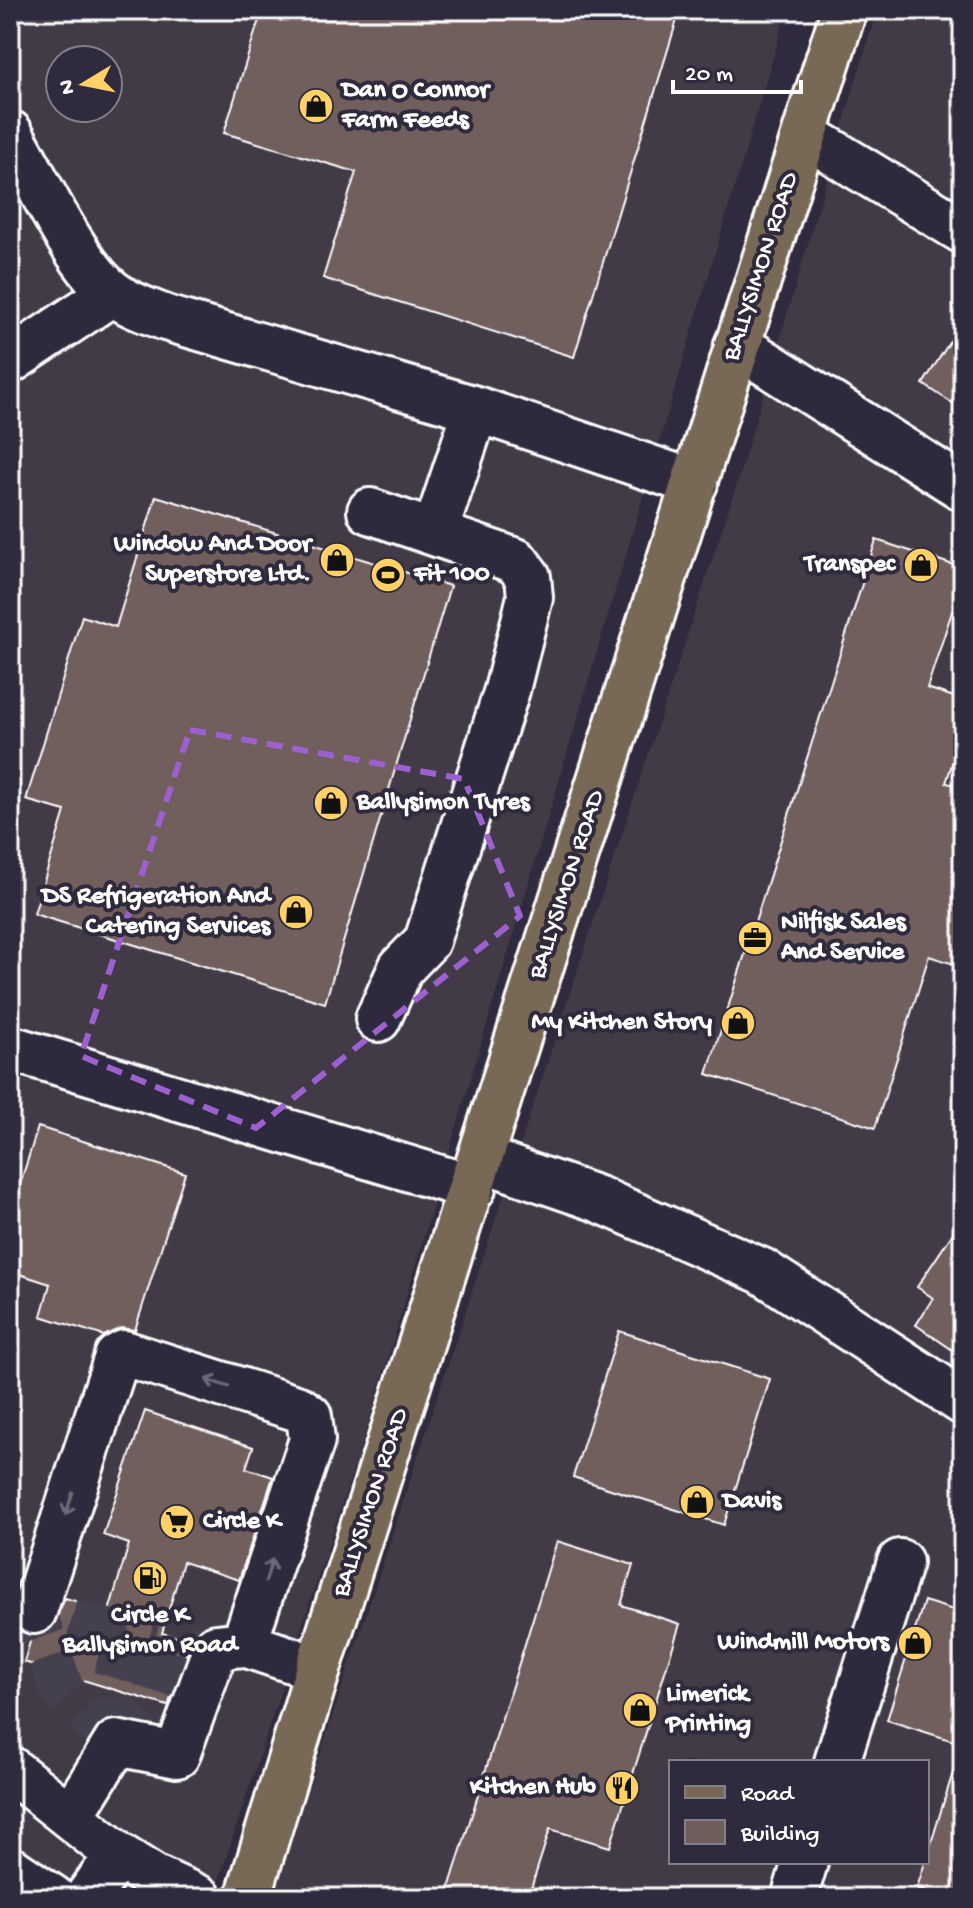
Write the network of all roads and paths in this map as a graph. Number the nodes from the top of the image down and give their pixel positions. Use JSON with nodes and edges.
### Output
{"nodes":[{"id":1,"x":844,"y":10,"type":"edge"},
{"id":2,"x":10,"y":133,"type":"edge"},
{"id":3,"x":805,"y":135,"type":"junction"},
{"id":4,"x":963,"y":231,"type":"edge"},
{"id":5,"x":112,"y":293,"type":"junction"},
{"id":6,"x":737,"y":345,"type":"junction"},
{"id":7,"x":10,"y":361,"type":"edge"},
{"id":8,"x":476,"y":409,"type":"junction"},
{"id":9,"x":695,"y":483,"type":"junction"},
{"id":10,"x":963,"y":488,"type":"edge"},
{"id":11,"x":370,"y":511,"type":"dead end"},
{"id":12,"x":435,"y":532,"type":"junction"},
{"id":13,"x":378,"y":1019,"type":"dead end"},
{"id":14,"x":10,"y":1048,"type":"edge"},
{"id":15,"x":477,"y":1174,"type":"junction"},
{"id":16,"x":963,"y":1402,"type":"edge"},
{"id":17,"x":900,"y":1562,"type":"dead end"},
{"id":18,"x":34,"y":1611,"type":"dead end"},
{"id":19,"x":244,"y":1644,"type":"junction"},
{"id":20,"x":318,"y":1669,"type":"junction"},
{"id":21,"x":838,"y":1760,"type":"edge"},
{"id":22,"x":10,"y":1769,"type":"edge"},
{"id":23,"x":70,"y":1817,"type":"junction"},
{"id":24,"x":118,"y":1855,"type":"junction"},
{"id":25,"x":804,"y":1864,"type":"edge"},
{"id":26,"x":10,"y":1869,"type":"edge"},
{"id":27,"x":53,"y":1898,"type":"edge"},
{"id":28,"x":87,"y":1898,"type":"edge"},
{"id":29,"x":199,"y":1898,"type":"edge"},
{"id":30,"x":248,"y":1898,"type":"edge"},
{"id":31,"x":794,"y":1898,"type":"edge"}],
"edges":[{"from":1,"to":3,"type":"main road","name":"BALLYSIMON ROAD"},
{"from":2,"to":5,"type":"lane"},
{"from":3,"to":4,"type":"lane"},
{"from":3,"to":6,"type":"main road","name":"BALLYSIMON ROAD"},
{"from":5,"to":7,"type":"lane"},
{"from":5,"to":8,"type":"lane"},
{"from":6,"to":9,"type":"main road","name":"BALLYSIMON ROAD"},
{"from":6,"to":10,"type":"lane"},
{"from":8,"to":9,"type":"lane"},
{"from":8,"to":12,"type":"lane"},
{"from":9,"to":15,"type":"main road","name":"BALLYSIMON ROAD"},
{"from":11,"to":12,"type":"lane"},
{"from":12,"to":13,"type":"lane"},
{"from":14,"to":15,"type":"lane"},
{"from":15,"to":16,"type":"lane"},
{"from":15,"to":20,"type":"main road","name":"BALLYSIMON ROAD"},
{"from":17,"to":21,"type":"lane"},
{"from":19,"to":18,"type":"lane","one_way":true},
{"from":19,"to":20,"type":"lane"},
{"from":19,"to":23,"type":"lane"},
{"from":20,"to":30,"type":"main road","name":"BALLYSIMON ROAD"},
{"from":22,"to":23,"type":"lane"},
{"from":23,"to":24,"type":"lane"},
{"from":24,"to":28,"type":"lane"},
{"from":24,"to":29,"type":"lane"},
{"from":25,"to":31,"type":"lane"},
{"from":26,"to":27,"type":"lane"}]}
